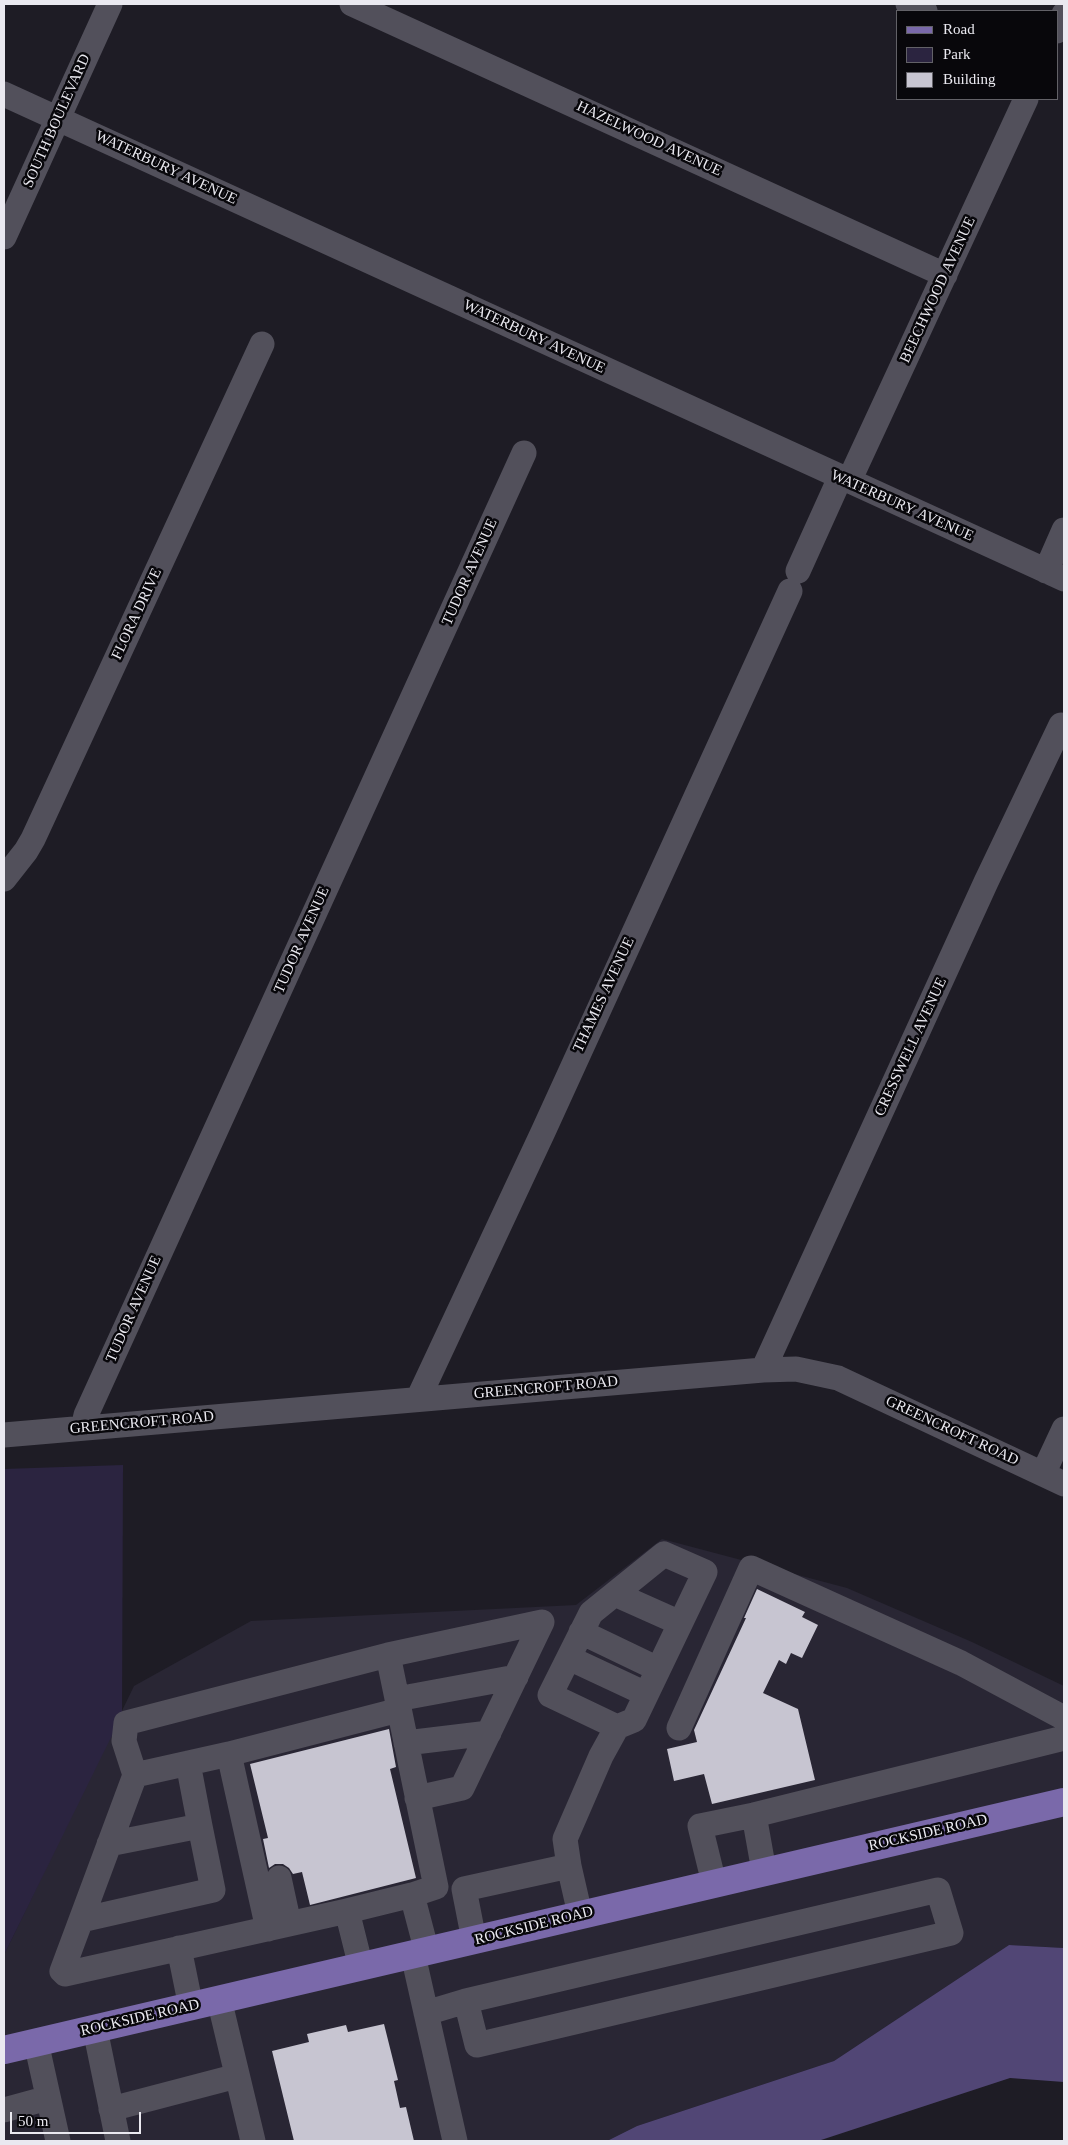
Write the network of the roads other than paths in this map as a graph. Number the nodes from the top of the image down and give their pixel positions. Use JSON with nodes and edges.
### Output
{"nodes":[{"id":1,"x":110,"y":4,"type":"edge"},
{"id":2,"x":352,"y":4,"type":"edge"},
{"id":3,"x":908,"y":4,"type":"edge"},
{"id":4,"x":922,"y":10,"type":"edge"},
{"id":5,"x":1064,"y":14,"type":"edge"},
{"id":6,"x":1058,"y":29,"type":"edge"},
{"id":7,"x":4,"y":94,"type":"edge"},
{"id":8,"x":1026,"y":100,"type":"edge"},
{"id":9,"x":59,"y":118,"type":"junction"},
{"id":10,"x":4,"y":238,"type":"edge"},
{"id":11,"x":945,"y":275,"type":"junction"},
{"id":12,"x":262,"y":344,"type":"dead end"},
{"id":13,"x":524,"y":453,"type":"dead end"},
{"id":14,"x":844,"y":479,"type":"junction"},
{"id":15,"x":1064,"y":530,"type":"edge"},
{"id":16,"x":1055,"y":575,"type":"edge"},
{"id":17,"x":794,"y":581,"type":"joint"},
{"id":18,"x":1061,"y":725,"type":"dead end"},
{"id":19,"x":4,"y":879,"type":"edge"},
{"id":20,"x":763,"y":1370,"type":"junction"},
{"id":21,"x":418,"y":1399,"type":"junction"},
{"id":22,"x":82,"y":1428,"type":"junction"},
{"id":23,"x":1064,"y":1429,"type":"edge"},
{"id":24,"x":4,"y":1435,"type":"edge"},
{"id":25,"x":1054,"y":1479,"type":"edge"},
{"id":26,"x":616,"y":1594,"type":"junction"},
{"id":27,"x":680,"y":1623,"type":"junction"},
{"id":28,"x":582,"y":1632,"type":"junction"},
{"id":29,"x":388,"y":1655,"type":"junction"},
{"id":30,"x":569,"y":1658,"type":"junction"},
{"id":31,"x":658,"y":1670,"type":"junction"},
{"id":32,"x":516,"y":1677,"type":"junction"},
{"id":33,"x":646,"y":1694,"type":"junction"},
{"id":34,"x":398,"y":1704,"type":"junction"},
{"id":35,"x":1064,"y":1718,"type":"edge"},
{"id":36,"x":617,"y":1727,"type":"junction"},
{"id":37,"x":679,"y":1728,"type":"dead end"},
{"id":38,"x":489,"y":1733,"type":"junction"},
{"id":39,"x":1064,"y":1738,"type":"edge"},
{"id":40,"x":406,"y":1743,"type":"junction"},
{"id":41,"x":229,"y":1754,"type":"junction"},
{"id":42,"x":188,"y":1763,"type":"junction"},
{"id":43,"x":135,"y":1775,"type":"junction"},
{"id":44,"x":417,"y":1798,"type":"junction"},
{"id":45,"x":1064,"y":1802,"type":"edge"},
{"id":46,"x":754,"y":1815,"type":"junction"},
{"id":47,"x":200,"y":1826,"type":"junction"},
{"id":48,"x":109,"y":1844,"type":"junction"},
{"id":49,"x":569,"y":1866,"type":"junction"},
{"id":50,"x":764,"y":1871,"type":"junction"},
{"id":51,"x":279,"y":1878,"type":"dead end"},
{"id":52,"x":714,"y":1883,"type":"junction"},
{"id":53,"x":412,"y":1895,"type":"junction"},
{"id":54,"x":347,"y":1911,"type":"junction"},
{"id":55,"x":580,"y":1914,"type":"junction"},
{"id":56,"x":81,"y":1920,"type":"junction"},
{"id":57,"x":278,"y":1926,"type":"junction"},
{"id":58,"x":474,"y":1940,"type":"junction"},
{"id":59,"x":179,"y":1948,"type":"junction"},
{"id":60,"x":420,"y":1953,"type":"junction"},
{"id":61,"x":361,"y":1967,"type":"junction"},
{"id":62,"x":219,"y":1999,"type":"junction"},
{"id":63,"x":466,"y":2001,"type":"junction"},
{"id":64,"x":190,"y":2007,"type":"junction"},
{"id":65,"x":426,"y":2013,"type":"junction"},
{"id":66,"x":94,"y":2029,"type":"junction"},
{"id":67,"x":36,"y":2042,"type":"junction"},
{"id":68,"x":4,"y":2050,"type":"edge"},
{"id":69,"x":237,"y":2076,"type":"junction"},
{"id":70,"x":48,"y":2098,"type":"junction"},
{"id":71,"x":111,"y":2109,"type":"junction"},
{"id":72,"x":4,"y":2110,"type":"edge"},
{"id":73,"x":58,"y":2141,"type":"edge"},
{"id":74,"x":118,"y":2141,"type":"edge"},
{"id":75,"x":252,"y":2141,"type":"edge"},
{"id":76,"x":454,"y":2141,"type":"edge"}],
"edges":[{"from":1,"to":9,"type":"street","name":"SOUTH BOULEVARD"},
{"from":2,"to":11,"type":"street","name":"HAZELWOOD AVENUE"},
{"from":3,"to":4,"type":"street"},
{"from":5,"to":6,"type":"street"},
{"from":7,"to":9,"type":"street","name":"WATERBURY AVENUE"},
{"from":8,"to":11,"type":"street","name":"BEECHWOOD AVENUE"},
{"from":9,"to":10,"type":"street","name":"SOUTH BOULEVARD"},
{"from":9,"to":14,"type":"street","name":"WATERBURY AVENUE"},
{"from":11,"to":14,"type":"street","name":"BEECHWOOD AVENUE"},
{"from":12,"to":19,"type":"street","name":"FLORA DRIVE"},
{"from":13,"to":22,"type":"street","name":"TUDOR AVENUE"},
{"from":14,"to":16,"type":"street","name":"WATERBURY AVENUE"},
{"from":14,"to":17,"type":"street","name":"BEECHWOOD AVENUE"},
{"from":15,"to":16,"type":"street"},
{"from":17,"to":21,"type":"street","name":"THAMES AVENUE"},
{"from":18,"to":20,"type":"street","name":"CRESSWELL AVENUE"},
{"from":20,"to":21,"type":"street","name":"GREENCROFT ROAD"},
{"from":20,"to":25,"type":"street","name":"GREENCROFT ROAD"},
{"from":21,"to":22,"type":"street","name":"GREENCROFT ROAD"},
{"from":22,"to":24,"type":"street","name":"GREENCROFT ROAD"},
{"from":23,"to":25,"type":"street"},
{"from":26,"to":27,"type":"street"},
{"from":26,"to":27,"type":"street"},
{"from":26,"to":28,"type":"street"},
{"from":27,"to":31,"type":"street"},
{"from":28,"to":30,"type":"street"},
{"from":28,"to":31,"type":"street"},
{"from":29,"to":32,"type":"street"},
{"from":29,"to":34,"type":"street"},
{"from":29,"to":43,"type":"street"},
{"from":30,"to":33,"type":"street"},
{"from":30,"to":36,"type":"street"},
{"from":31,"to":33,"type":"street"},
{"from":32,"to":34,"type":"street"},
{"from":32,"to":38,"type":"street"},
{"from":33,"to":36,"type":"street"},
{"from":34,"to":40,"type":"street"},
{"from":34,"to":41,"type":"street"},
{"from":35,"to":37,"type":"street"},
{"from":36,"to":49,"type":"street"},
{"from":38,"to":40,"type":"street"},
{"from":38,"to":44,"type":"street"},
{"from":39,"to":46,"type":"street"},
{"from":40,"to":44,"type":"street"},
{"from":41,"to":42,"type":"street"},
{"from":41,"to":57,"type":"street"},
{"from":42,"to":43,"type":"street"},
{"from":42,"to":47,"type":"street"},
{"from":43,"to":48,"type":"street"},
{"from":44,"to":53,"type":"street"},
{"from":45,"to":50,"type":"main road","name":"ROCKSIDE ROAD"},
{"from":46,"to":50,"type":"street"},
{"from":46,"to":52,"type":"street"},
{"from":47,"to":48,"type":"street"},
{"from":47,"to":56,"type":"street"},
{"from":48,"to":56,"type":"street"},
{"from":49,"to":55,"type":"street"},
{"from":49,"to":58,"type":"street"},
{"from":50,"to":52,"type":"main road","name":"ROCKSIDE ROAD"},
{"from":51,"to":57,"type":"street"},
{"from":52,"to":55,"type":"main road","name":"ROCKSIDE ROAD"},
{"from":53,"to":54,"type":"street"},
{"from":53,"to":60,"type":"street"},
{"from":54,"to":57,"type":"street"},
{"from":54,"to":61,"type":"street"},
{"from":55,"to":58,"type":"main road","name":"ROCKSIDE ROAD"},
{"from":56,"to":59,"type":"street"},
{"from":57,"to":59,"type":"street"},
{"from":58,"to":60,"type":"main road","name":"ROCKSIDE ROAD"},
{"from":59,"to":64,"type":"street"},
{"from":60,"to":61,"type":"main road","name":"ROCKSIDE ROAD"},
{"from":60,"to":65,"type":"street"},
{"from":61,"to":62,"type":"main road","name":"ROCKSIDE ROAD"},
{"from":62,"to":64,"type":"main road","name":"ROCKSIDE ROAD"},
{"from":62,"to":69,"type":"street"},
{"from":63,"to":63,"type":"street"},
{"from":63,"to":65,"type":"street"},
{"from":64,"to":66,"type":"main road","name":"ROCKSIDE ROAD"},
{"from":65,"to":76,"type":"street"},
{"from":66,"to":67,"type":"main road","name":"ROCKSIDE ROAD"},
{"from":66,"to":71,"type":"street"},
{"from":67,"to":68,"type":"main road","name":"ROCKSIDE ROAD"},
{"from":67,"to":70,"type":"street"},
{"from":69,"to":71,"type":"street"},
{"from":69,"to":75,"type":"street"},
{"from":70,"to":72,"type":"street"},
{"from":70,"to":73,"type":"street"},
{"from":71,"to":74,"type":"street"}]}
